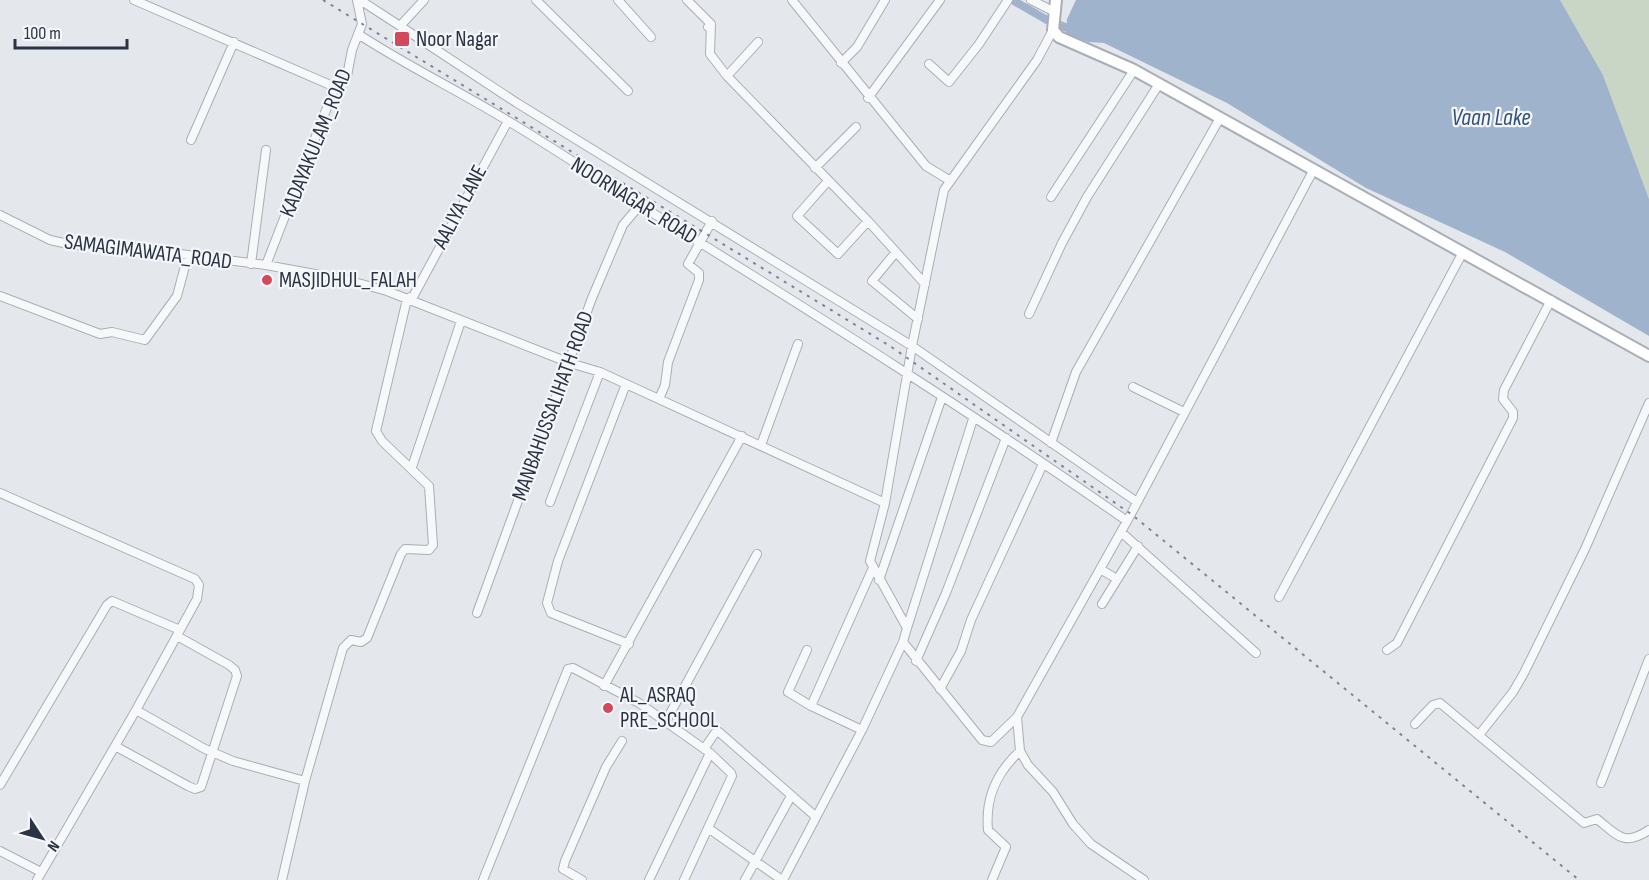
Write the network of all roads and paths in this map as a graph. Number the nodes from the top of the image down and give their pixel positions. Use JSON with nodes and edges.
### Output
{"nodes":[{"id":1,"x":134,"y":0,"type":"edge"},
{"id":2,"x":359,"y":0,"type":"edge"},
{"id":3,"x":424,"y":0,"type":"edge"},
{"id":4,"x":536,"y":0,"type":"edge"},
{"id":5,"x":618,"y":0,"type":"edge"},
{"id":6,"x":687,"y":0,"type":"edge"},
{"id":7,"x":792,"y":0,"type":"edge"},
{"id":8,"x":885,"y":0,"type":"edge"},
{"id":9,"x":940,"y":0,"type":"edge"},
{"id":10,"x":1008,"y":0,"type":"edge"},
{"id":11,"x":1031,"y":0,"type":"edge"},
{"id":12,"x":1056,"y":6,"type":"edge"},
{"id":13,"x":400,"y":26,"type":"junction"},
{"id":14,"x":1053,"y":30,"type":"junction"},
{"id":15,"x":358,"y":34,"type":"junction"},
{"id":16,"x":651,"y":37,"type":"dead end"},
{"id":17,"x":234,"y":42,"type":"junction"},
{"id":18,"x":758,"y":42,"type":"dead end"},
{"id":19,"x":841,"y":63,"type":"junction"},
{"id":20,"x":929,"y":63,"type":"dead end"},
{"id":21,"x":1134,"y":70,"type":"junction"},
{"id":22,"x":727,"y":76,"type":"junction"},
{"id":23,"x":1159,"y":84,"type":"junction"},
{"id":24,"x":335,"y":87,"type":"junction"},
{"id":25,"x":628,"y":91,"type":"dead end"},
{"id":26,"x":868,"y":98,"type":"junction"},
{"id":27,"x":1220,"y":118,"type":"junction"},
{"id":28,"x":508,"y":121,"type":"junction"},
{"id":29,"x":856,"y":127,"type":"dead end"},
{"id":30,"x":191,"y":140,"type":"dead end"},
{"id":31,"x":266,"y":150,"type":"dead end"},
{"id":32,"x":815,"y":168,"type":"junction"},
{"id":33,"x":1314,"y":169,"type":"junction"},
{"id":34,"x":949,"y":180,"type":"junction"},
{"id":35,"x":828,"y":181,"type":"junction"},
{"id":36,"x":1051,"y":197,"type":"dead end"},
{"id":37,"x":640,"y":205,"type":"junction"},
{"id":38,"x":0,"y":215,"type":"edge"},
{"id":39,"x":712,"y":221,"type":"junction"},
{"id":40,"x":868,"y":221,"type":"junction"},
{"id":41,"x":700,"y":242,"type":"junction"},
{"id":42,"x":896,"y":252,"type":"junction"},
{"id":43,"x":1463,"y":252,"type":"junction"},
{"id":44,"x":188,"y":255,"type":"junction"},
{"id":45,"x":251,"y":264,"type":"junction"},
{"id":46,"x":266,"y":265,"type":"junction"},
{"id":47,"x":925,"y":284,"type":"junction"},
{"id":48,"x":0,"y":296,"type":"edge"},
{"id":49,"x":407,"y":299,"type":"junction"},
{"id":50,"x":1551,"y":300,"type":"junction"},
{"id":51,"x":1029,"y":314,"type":"dead end"},
{"id":52,"x":918,"y":319,"type":"junction"},
{"id":53,"x":461,"y":321,"type":"junction"},
{"id":54,"x":798,"y":344,"type":"dead end"},
{"id":55,"x":912,"y":346,"type":"junction"},
{"id":56,"x":1649,"y":356,"type":"edge"},
{"id":57,"x":570,"y":363,"type":"junction"},
{"id":58,"x":600,"y":372,"type":"junction"},
{"id":59,"x":908,"y":372,"type":"junction"},
{"id":60,"x":626,"y":384,"type":"junction"},
{"id":61,"x":1133,"y":387,"type":"dead end"},
{"id":62,"x":942,"y":397,"type":"junction"},
{"id":63,"x":659,"y":399,"type":"junction"},
{"id":64,"x":1649,"y":404,"type":"edge"},
{"id":65,"x":1184,"y":412,"type":"junction"},
{"id":66,"x":973,"y":419,"type":"junction"},
{"id":67,"x":742,"y":436,"type":"junction"},
{"id":68,"x":1006,"y":438,"type":"junction"},
{"id":69,"x":1051,"y":443,"type":"junction"},
{"id":70,"x":761,"y":445,"type":"junction"},
{"id":71,"x":1043,"y":464,"type":"junction"},
{"id":72,"x":412,"y":467,"type":"junction"},
{"id":73,"x":0,"y":493,"type":"edge"},
{"id":74,"x":550,"y":501,"type":"dead end"},
{"id":75,"x":1137,"y":502,"type":"junction"},
{"id":76,"x":885,"y":503,"type":"junction"},
{"id":77,"x":1127,"y":521,"type":"junction"},
{"id":78,"x":1121,"y":532,"type":"junction"},
{"id":79,"x":1138,"y":546,"type":"junction"},
{"id":80,"x":757,"y":554,"type":"dead end"},
{"id":81,"x":1100,"y":569,"type":"junction"},
{"id":82,"x":872,"y":570,"type":"junction"},
{"id":83,"x":1117,"y":579,"type":"junction"},
{"id":84,"x":879,"y":580,"type":"junction"},
{"id":85,"x":1279,"y":597,"type":"dead end"},
{"id":86,"x":1102,"y":604,"type":"dead end"},
{"id":87,"x":477,"y":613,"type":"dead end"},
{"id":88,"x":906,"y":628,"type":"junction"},
{"id":89,"x":178,"y":633,"type":"junction"},
{"id":90,"x":903,"y":642,"type":"junction"},
{"id":91,"x":629,"y":644,"type":"junction"},
{"id":92,"x":807,"y":650,"type":"dead end"},
{"id":93,"x":1387,"y":650,"type":"dead end"},
{"id":94,"x":1256,"y":653,"type":"dead end"},
{"id":95,"x":1649,"y":659,"type":"edge"},
{"id":96,"x":916,"y":661,"type":"junction"},
{"id":97,"x":604,"y":686,"type":"junction"},
{"id":98,"x":940,"y":689,"type":"junction"},
{"id":99,"x":811,"y":706,"type":"junction"},
{"id":100,"x":136,"y":710,"type":"junction"},
{"id":101,"x":1017,"y":717,"type":"junction"},
{"id":102,"x":666,"y":721,"type":"junction"},
{"id":103,"x":1415,"y":724,"type":"dead end"},
{"id":104,"x":862,"y":730,"type":"junction"},
{"id":105,"x":1479,"y":735,"type":"junction"},
{"id":106,"x":622,"y":741,"type":"dead end"},
{"id":107,"x":115,"y":746,"type":"junction"},
{"id":108,"x":707,"y":751,"type":"junction"},
{"id":109,"x":1020,"y":751,"type":"junction"},
{"id":110,"x":214,"y":752,"type":"junction"},
{"id":111,"x":305,"y":781,"type":"junction"},
{"id":112,"x":1601,"y":783,"type":"dead end"},
{"id":113,"x":0,"y":785,"type":"edge"},
{"id":114,"x":791,"y":796,"type":"junction"},
{"id":115,"x":815,"y":816,"type":"junction"},
{"id":116,"x":708,"y":828,"type":"junction"},
{"id":117,"x":1649,"y":830,"type":"edge"},
{"id":118,"x":0,"y":851,"type":"edge"},
{"id":119,"x":755,"y":861,"type":"junction"},
{"id":120,"x":39,"y":876,"type":"edge"},
{"id":121,"x":282,"y":880,"type":"edge"},
{"id":122,"x":483,"y":880,"type":"edge"},
{"id":123,"x":582,"y":880,"type":"edge"},
{"id":124,"x":649,"y":880,"type":"edge"},
{"id":125,"x":684,"y":880,"type":"edge"},
{"id":126,"x":745,"y":880,"type":"edge"},
{"id":127,"x":783,"y":880,"type":"edge"},
{"id":128,"x":992,"y":880,"type":"edge"},
{"id":129,"x":1144,"y":880,"type":"edge"}],
"edges":[{"from":1,"to":17,"type":"street"},
{"from":2,"to":13,"type":"street"},
{"from":2,"to":15,"type":"street","name":"KADAYAKULAM_ROAD"},
{"from":3,"to":13,"type":"street"},
{"from":4,"to":25,"type":"street"},
{"from":5,"to":16,"type":"street"},
{"from":6,"to":22,"type":"street"},
{"from":7,"to":19,"type":"street"},
{"from":8,"to":19,"type":"street"},
{"from":9,"to":26,"type":"street"},
{"from":10,"to":20,"type":"street"},
{"from":11,"to":12,"type":"street"},
{"from":12,"to":14,"type":"street"},
{"from":13,"to":39,"type":"street"},
{"from":14,"to":21,"type":"street"},
{"from":14,"to":34,"type":"street"},
{"from":15,"to":24,"type":"street","name":"KADAYAKULAM_ROAD"},
{"from":15,"to":28,"type":"street","name":"NOORNAGAR_ROAD"},
{"from":17,"to":24,"type":"street"},
{"from":17,"to":30,"type":"street"},
{"from":18,"to":22,"type":"street"},
{"from":19,"to":26,"type":"street"},
{"from":21,"to":23,"type":"street"},
{"from":21,"to":36,"type":"street"},
{"from":22,"to":32,"type":"street"},
{"from":23,"to":27,"type":"street"},
{"from":23,"to":51,"type":"street"},
{"from":24,"to":46,"type":"street","name":"KADAYAKULAM_ROAD"},
{"from":26,"to":34,"type":"street"},
{"from":27,"to":33,"type":"street"},
{"from":27,"to":69,"type":"street"},
{"from":28,"to":37,"type":"street","name":"NOORNAGAR_ROAD"},
{"from":28,"to":49,"type":"street","name":"AALIYA LANE"},
{"from":29,"to":32,"type":"street"},
{"from":31,"to":45,"type":"street"},
{"from":32,"to":35,"type":"street"},
{"from":33,"to":43,"type":"street"},
{"from":33,"to":65,"type":"street"},
{"from":34,"to":47,"type":"street"},
{"from":35,"to":40,"type":"street"},
{"from":35,"to":40,"type":"street"},
{"from":37,"to":41,"type":"street","name":"NOORNAGAR_ROAD"},
{"from":37,"to":57,"type":"street","name":"MANBAHUSSALIHATH ROAD"},
{"from":38,"to":44,"type":"street","name":"SAMAGIMAWATA_ROAD"},
{"from":39,"to":41,"type":"street"},
{"from":39,"to":55,"type":"street"},
{"from":40,"to":42,"type":"street"},
{"from":41,"to":59,"type":"street","name":"NOORNAGAR_ROAD"},
{"from":41,"to":63,"type":"street"},
{"from":42,"to":47,"type":"street"},
{"from":42,"to":52,"type":"street"},
{"from":43,"to":50,"type":"street"},
{"from":43,"to":85,"type":"street"},
{"from":44,"to":45,"type":"street","name":"SAMAGIMAWATA_ROAD"},
{"from":44,"to":48,"type":"street"},
{"from":45,"to":46,"type":"street","name":"SAMAGIMAWATA_ROAD"},
{"from":46,"to":49,"type":"street","name":"SAMAGIMAWATA_ROAD"},
{"from":47,"to":52,"type":"street"},
{"from":49,"to":53,"type":"street","name":"SAMAGIMAWATA_ROAD"},
{"from":49,"to":72,"type":"street","name":"AALIYA LANE"},
{"from":50,"to":56,"type":"street"},
{"from":50,"to":93,"type":"street"},
{"from":52,"to":55,"type":"street"},
{"from":53,"to":57,"type":"street","name":"SAMAGIMAWATA_ROAD"},
{"from":53,"to":72,"type":"street"},
{"from":54,"to":70,"type":"street"},
{"from":55,"to":59,"type":"street"},
{"from":55,"to":69,"type":"street"},
{"from":57,"to":58,"type":"street","name":"SAMAGIMAWATA_ROAD"},
{"from":57,"to":87,"type":"street","name":"MANBAHUSSALIHATH ROAD"},
{"from":58,"to":60,"type":"street","name":"SAMAGIMAWATA_ROAD"},
{"from":58,"to":74,"type":"street"},
{"from":59,"to":62,"type":"street","name":"NOORNAGAR_ROAD"},
{"from":59,"to":76,"type":"street"},
{"from":60,"to":63,"type":"street","name":"SAMAGIMAWATA_ROAD"},
{"from":60,"to":91,"type":"street"},
{"from":61,"to":65,"type":"street"},
{"from":62,"to":66,"type":"street","name":"NOORNAGAR_ROAD"},
{"from":62,"to":84,"type":"street"},
{"from":63,"to":67,"type":"street","name":"SAMAGIMAWATA_ROAD"},
{"from":64,"to":105,"type":"street"},
{"from":65,"to":75,"type":"street"},
{"from":66,"to":68,"type":"street","name":"NOORNAGAR_ROAD"},
{"from":66,"to":88,"type":"street"},
{"from":67,"to":70,"type":"street","name":"SAMAGIMAWATA_ROAD"},
{"from":67,"to":91,"type":"street"},
{"from":68,"to":71,"type":"street","name":"NOORNAGAR_ROAD"},
{"from":68,"to":96,"type":"street"},
{"from":69,"to":75,"type":"street"},
{"from":70,"to":76,"type":"street","name":"SAMAGIMAWATA_ROAD"},
{"from":71,"to":77,"type":"street","name":"NOORNAGAR_ROAD"},
{"from":71,"to":98,"type":"street"},
{"from":72,"to":111,"type":"street"},
{"from":73,"to":89,"type":"street"},
{"from":75,"to":77,"type":"street"},
{"from":76,"to":82,"type":"street"},
{"from":77,"to":78,"type":"street"},
{"from":78,"to":79,"type":"street"},
{"from":78,"to":81,"type":"street"},
{"from":79,"to":83,"type":"street"},
{"from":79,"to":94,"type":"street"},
{"from":80,"to":102,"type":"street"},
{"from":81,"to":83,"type":"street"},
{"from":81,"to":101,"type":"street"},
{"from":82,"to":84,"type":"street"},
{"from":82,"to":99,"type":"street"},
{"from":83,"to":86,"type":"street"},
{"from":84,"to":88,"type":"street"},
{"from":88,"to":90,"type":"street"},
{"from":89,"to":100,"type":"street"},
{"from":89,"to":110,"type":"street"},
{"from":89,"to":113,"type":"street"},
{"from":90,"to":96,"type":"street"},
{"from":90,"to":104,"type":"street"},
{"from":91,"to":97,"type":"street"},
{"from":92,"to":99,"type":"street"},
{"from":95,"to":112,"type":"street"},
{"from":96,"to":98,"type":"street"},
{"from":97,"to":102,"type":"street"},
{"from":97,"to":122,"type":"street"},
{"from":98,"to":101,"type":"street"},
{"from":99,"to":104,"type":"street"},
{"from":100,"to":107,"type":"street"},
{"from":100,"to":110,"type":"street"},
{"from":101,"to":109,"type":"street"},
{"from":102,"to":108,"type":"street"},
{"from":103,"to":105,"type":"street"},
{"from":104,"to":115,"type":"street"},
{"from":105,"to":117,"type":"street"},
{"from":106,"to":123,"type":"street"},
{"from":107,"to":110,"type":"street"},
{"from":107,"to":120,"type":"street"},
{"from":108,"to":114,"type":"street"},
{"from":108,"to":116,"type":"street"},
{"from":108,"to":124,"type":"street"},
{"from":109,"to":128,"type":"street"},
{"from":109,"to":129,"type":"street"},
{"from":110,"to":111,"type":"street"},
{"from":111,"to":121,"type":"street"},
{"from":114,"to":115,"type":"street"},
{"from":114,"to":119,"type":"street"},
{"from":115,"to":127,"type":"street"},
{"from":116,"to":119,"type":"street"},
{"from":116,"to":125,"type":"street"},
{"from":118,"to":120,"type":"street"},
{"from":119,"to":126,"type":"street"},
{"from":119,"to":127,"type":"street"}]}
